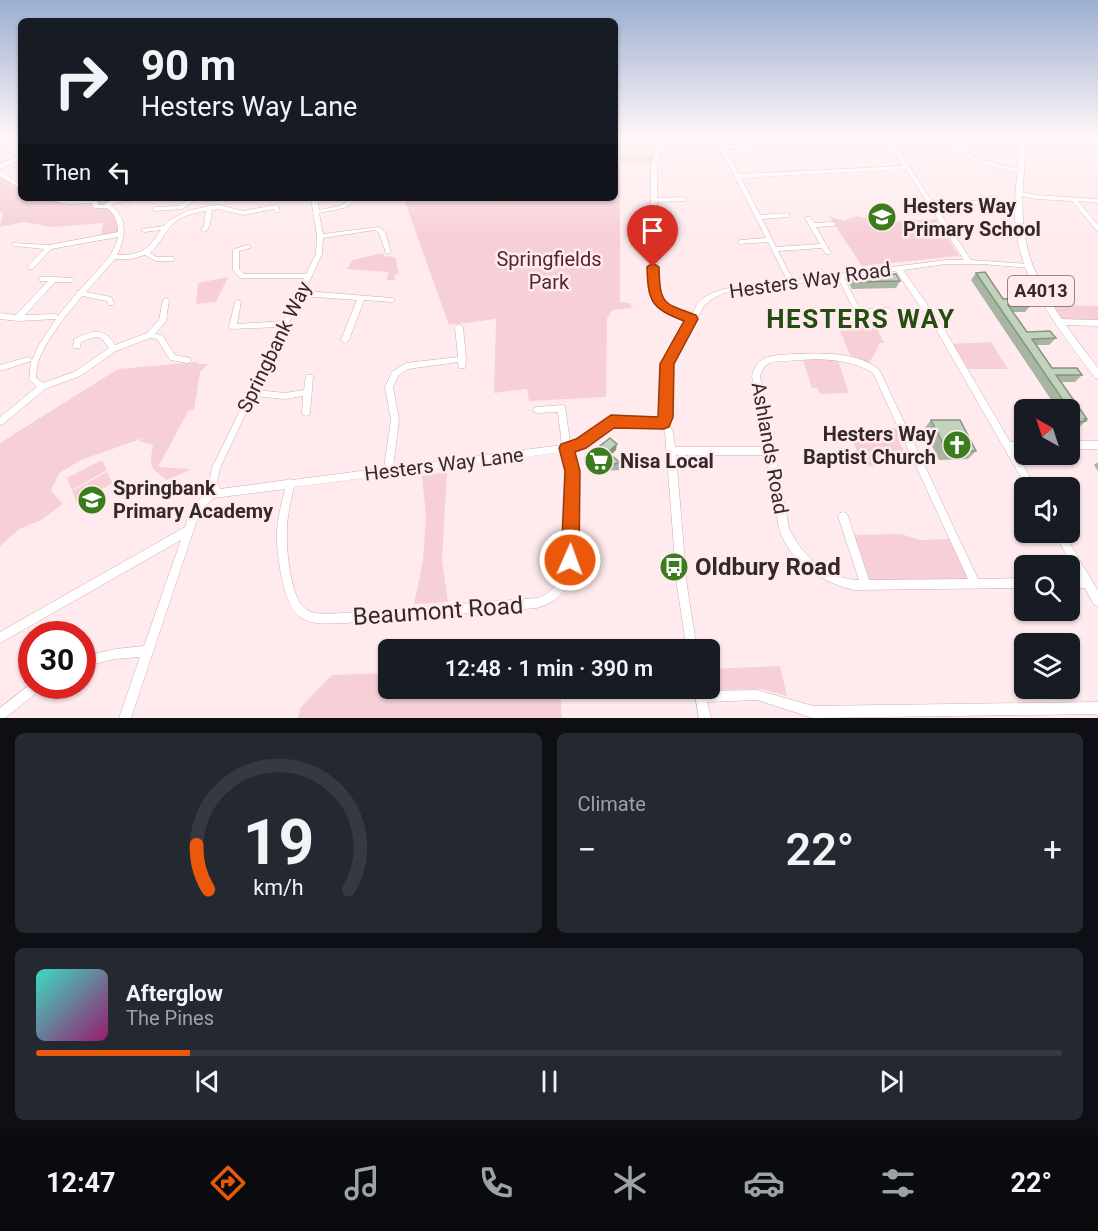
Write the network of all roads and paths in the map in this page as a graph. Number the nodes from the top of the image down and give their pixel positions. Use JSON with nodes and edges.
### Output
{"nodes":[{"id":1,"x":655,"y":170,"type":"edge"},
{"id":2,"x":734,"y":170,"type":"edge"},
{"id":3,"x":860,"y":170,"type":"edge"},
{"id":4,"x":909,"y":170,"type":"edge"},
{"id":5,"x":1016,"y":170,"type":"edge"},
{"id":6,"x":1022,"y":171,"type":"joint"},
{"id":7,"x":0,"y":173,"type":"edge"},
{"id":8,"x":738,"y":176,"type":"junction"},
{"id":9,"x":18,"y":185,"type":"edge"},
{"id":10,"x":1020,"y":194,"type":"junction"},
{"id":11,"x":684,"y":199,"type":"dead end"},
{"id":12,"x":653,"y":200,"type":"junction"},
{"id":13,"x":1074,"y":200,"type":"junction"},
{"id":14,"x":64,"y":201,"type":"edge"},
{"id":15,"x":109,"y":201,"type":"edge"},
{"id":16,"x":190,"y":201,"type":"edge"},
{"id":17,"x":315,"y":201,"type":"edge"},
{"id":18,"x":352,"y":201,"type":"edge"},
{"id":19,"x":1098,"y":201,"type":"edge"},
{"id":20,"x":998,"y":202,"type":"dead end"},
{"id":21,"x":930,"y":203,"type":"junction"},
{"id":22,"x":209,"y":208,"type":"junction"},
{"id":23,"x":154,"y":209,"type":"dead end"},
{"id":24,"x":277,"y":211,"type":"dead end"},
{"id":25,"x":316,"y":212,"type":"junction"},
{"id":26,"x":787,"y":215,"type":"dead end"},
{"id":27,"x":758,"y":217,"type":"junction"},
{"id":28,"x":808,"y":218,"type":"dead end"},
{"id":29,"x":833,"y":224,"type":"dead end"},
{"id":30,"x":812,"y":225,"type":"junction"},
{"id":31,"x":166,"y":228,"type":"junction"},
{"id":32,"x":1098,"y":229,"type":"edge"},
{"id":33,"x":144,"y":230,"type":"dead end"},
{"id":34,"x":204,"y":230,"type":"dead end"},
{"id":35,"x":120,"y":234,"type":"junction"},
{"id":36,"x":320,"y":236,"type":"junction"},
{"id":37,"x":770,"y":240,"type":"junction"},
{"id":38,"x":740,"y":242,"type":"dead end"},
{"id":39,"x":15,"y":244,"type":"dead end"},
{"id":40,"x":49,"y":246,"type":"junction"},
{"id":41,"x":824,"y":246,"type":"junction"},
{"id":42,"x":248,"y":247,"type":"dead end"},
{"id":43,"x":774,"y":249,"type":"junction"},
{"id":44,"x":387,"y":252,"type":"dead end"},
{"id":45,"x":146,"y":253,"type":"junction"},
{"id":46,"x":828,"y":253,"type":"dead end"},
{"id":47,"x":113,"y":257,"type":"junction"},
{"id":48,"x":171,"y":259,"type":"dead end"},
{"id":49,"x":969,"y":262,"type":"junction"},
{"id":50,"x":23,"y":266,"type":"dead end"},
{"id":51,"x":1029,"y":266,"type":"junction"},
{"id":52,"x":898,"y":268,"type":"junction"},
{"id":53,"x":309,"y":276,"type":"junction"},
{"id":54,"x":840,"y":276,"type":"junction"},
{"id":55,"x":42,"y":279,"type":"dead end"},
{"id":56,"x":54,"y":279,"type":"junction"},
{"id":57,"x":71,"y":279,"type":"dead end"},
{"id":58,"x":791,"y":282,"type":"junction"},
{"id":59,"x":79,"y":293,"type":"junction"},
{"id":60,"x":299,"y":293,"type":"junction"},
{"id":61,"x":362,"y":297,"type":"junction"},
{"id":62,"x":112,"y":299,"type":"dead end"},
{"id":63,"x":166,"y":300,"type":"dead end"},
{"id":64,"x":392,"y":300,"type":"dead end"},
{"id":65,"x":238,"y":302,"type":"dead end"},
{"id":66,"x":888,"y":312,"type":"dead end"},
{"id":67,"x":0,"y":316,"type":"edge"},
{"id":68,"x":55,"y":317,"type":"junction"},
{"id":69,"x":18,"y":318,"type":"junction"},
{"id":70,"x":691,"y":319,"type":"junction"},
{"id":71,"x":1059,"y":322,"type":"junction"},
{"id":72,"x":283,"y":324,"type":"junction"},
{"id":73,"x":1098,"y":324,"type":"edge"},
{"id":74,"x":459,"y":327,"type":"dead end"},
{"id":75,"x":150,"y":335,"type":"junction"},
{"id":76,"x":345,"y":340,"type":"dead end"},
{"id":77,"x":75,"y":342,"type":"dead end"},
{"id":78,"x":113,"y":349,"type":"junction"},
{"id":79,"x":28,"y":360,"type":"junction"},
{"id":80,"x":187,"y":360,"type":"dead end"},
{"id":81,"x":0,"y":368,"type":"edge"},
{"id":82,"x":1098,"y":375,"type":"edge"},
{"id":83,"x":309,"y":377,"type":"dead end"},
{"id":84,"x":42,"y":387,"type":"junction"},
{"id":85,"x":308,"y":392,"type":"junction"},
{"id":86,"x":251,"y":393,"type":"junction"},
{"id":87,"x":537,"y":410,"type":"dead end"},
{"id":88,"x":306,"y":413,"type":"dead end"},
{"id":89,"x":0,"y":422,"type":"edge"},
{"id":90,"x":664,"y":423,"type":"junction"},
{"id":91,"x":1080,"y":445,"type":"edge"},
{"id":92,"x":1098,"y":445,"type":"edge"},
{"id":93,"x":1008,"y":446,"type":"junction"},
{"id":94,"x":1014,"y":446,"type":"edge"},
{"id":95,"x":566,"y":448,"type":"junction"},
{"id":96,"x":671,"y":451,"type":"junction"},
{"id":97,"x":769,"y":451,"type":"junction"},
{"id":98,"x":388,"y":471,"type":"junction"},
{"id":99,"x":1026,"y":477,"type":"edge"},
{"id":100,"x":290,"y":483,"type":"junction"},
{"id":101,"x":216,"y":492,"type":"junction"},
{"id":102,"x":843,"y":516,"type":"dead end"},
{"id":103,"x":189,"y":530,"type":"junction"},
{"id":104,"x":1064,"y":543,"type":"edge"},
{"id":105,"x":1014,"y":583,"type":"edge"},
{"id":106,"x":1080,"y":583,"type":"edge"},
{"id":107,"x":1088,"y":583,"type":"junction"},
{"id":108,"x":975,"y":584,"type":"junction"},
{"id":109,"x":866,"y":585,"type":"junction"},
{"id":110,"x":1098,"y":601,"type":"edge"},
{"id":111,"x":0,"y":638,"type":"edge"},
{"id":112,"x":690,"y":639,"type":"edge"},
{"id":113,"x":148,"y":651,"type":"junction"},
{"id":114,"x":96,"y":659,"type":"edge"},
{"id":115,"x":720,"y":694,"type":"edge"},
{"id":116,"x":20,"y":699,"type":"edge"},
{"id":117,"x":701,"y":699,"type":"edge"},
{"id":118,"x":1098,"y":708,"type":"edge"},
{"id":119,"x":0,"y":715,"type":"edge"},
{"id":120,"x":814,"y":715,"type":"edge"},
{"id":121,"x":125,"y":718,"type":"edge"},
{"id":122,"x":705,"y":718,"type":"edge"}],
"edges":[{"from":1,"to":12,"type":"street"},
{"from":2,"to":8,"type":"street"},
{"from":3,"to":8,"type":"street"},
{"from":4,"to":21,"type":"street"},
{"from":5,"to":6,"type":"street"},
{"from":6,"to":10,"type":"main road","number":"A4013"},
{"from":7,"to":9,"type":"street"},
{"from":8,"to":27,"type":"street"},
{"from":10,"to":13,"type":"street"},
{"from":10,"to":51,"type":"main road","number":"A4013"},
{"from":11,"to":12,"type":"street"},
{"from":12,"to":70,"type":"street"},
{"from":13,"to":19,"type":"street"},
{"from":13,"to":32,"type":"street"},
{"from":14,"to":15,"type":"street"},
{"from":15,"to":35,"type":"street"},
{"from":16,"to":23,"type":"street"},
{"from":17,"to":25,"type":"street","name":"Springbank Way"},
{"from":18,"to":25,"type":"street"},
{"from":20,"to":21,"type":"street"},
{"from":21,"to":49,"type":"street"},
{"from":22,"to":24,"type":"street"},
{"from":22,"to":31,"type":"street"},
{"from":22,"to":34,"type":"street"},
{"from":25,"to":36,"type":"street","name":"Springbank Way"},
{"from":26,"to":27,"type":"street"},
{"from":27,"to":37,"type":"street"},
{"from":28,"to":30,"type":"street"},
{"from":29,"to":30,"type":"street"},
{"from":30,"to":41,"type":"street"},
{"from":31,"to":33,"type":"street"},
{"from":31,"to":45,"type":"street"},
{"from":35,"to":40,"type":"street"},
{"from":35,"to":47,"type":"street"},
{"from":36,"to":44,"type":"street"},
{"from":36,"to":53,"type":"street","name":"Springbank Way"},
{"from":37,"to":38,"type":"street"},
{"from":37,"to":43,"type":"street"},
{"from":39,"to":40,"type":"street"},
{"from":40,"to":50,"type":"street"},
{"from":41,"to":43,"type":"street"},
{"from":41,"to":46,"type":"street"},
{"from":42,"to":53,"type":"street"},
{"from":43,"to":58,"type":"street"},
{"from":45,"to":47,"type":"street"},
{"from":45,"to":48,"type":"street"},
{"from":47,"to":59,"type":"street"},
{"from":49,"to":51,"type":"street","name":"Hesters Way Road"},
{"from":49,"to":52,"type":"street","name":"Hesters Way Road"},
{"from":51,"to":71,"type":"main road","number":"A4013"},
{"from":52,"to":54,"type":"street","name":"Hesters Way Road"},
{"from":52,"to":93,"type":"street"},
{"from":53,"to":60,"type":"street","name":"Springbank Way"},
{"from":54,"to":58,"type":"street","name":"Hesters Way Road"},
{"from":54,"to":66,"type":"street"},
{"from":55,"to":56,"type":"street"},
{"from":56,"to":57,"type":"street"},
{"from":56,"to":69,"type":"street"},
{"from":58,"to":70,"type":"street","name":"Hesters Way Road"},
{"from":59,"to":62,"type":"street"},
{"from":59,"to":68,"type":"street"},
{"from":60,"to":61,"type":"street"},
{"from":60,"to":72,"type":"street","name":"Springbank Way"},
{"from":61,"to":64,"type":"street"},
{"from":61,"to":76,"type":"street"},
{"from":63,"to":75,"type":"street"},
{"from":65,"to":72,"type":"street"},
{"from":67,"to":69,"type":"street"},
{"from":68,"to":69,"type":"street"},
{"from":68,"to":79,"type":"street"},
{"from":70,"to":90,"type":"street","name":"Hesters Way Road"},
{"from":71,"to":73,"type":"street"},
{"from":71,"to":82,"type":"main road","number":"A4013"},
{"from":72,"to":86,"type":"street","name":"Springbank Way"},
{"from":74,"to":98,"type":"street"},
{"from":75,"to":78,"type":"street"},
{"from":75,"to":80,"type":"street"},
{"from":77,"to":78,"type":"street"},
{"from":78,"to":84,"type":"street"},
{"from":79,"to":81,"type":"street"},
{"from":79,"to":84,"type":"street"},
{"from":83,"to":85,"type":"street"},
{"from":84,"to":89,"type":"street"},
{"from":85,"to":86,"type":"street"},
{"from":85,"to":88,"type":"street"},
{"from":86,"to":101,"type":"street","name":"Springbank Way"},
{"from":87,"to":95,"type":"street","name":"Beaumont Road"},
{"from":90,"to":95,"type":"street","name":"Hesters Way Lane"},
{"from":90,"to":96,"type":"street","name":"Hesters Way Road"},
{"from":91,"to":92,"type":"street"},
{"from":93,"to":94,"type":"street"},
{"from":93,"to":99,"type":"street"},
{"from":95,"to":98,"type":"street","name":"Hesters Way Lane"},
{"from":95,"to":100,"type":"street","name":"Beaumont Road"},
{"from":96,"to":97,"type":"street"},
{"from":96,"to":112,"type":"street","name":"Hesters Way Road"},
{"from":97,"to":108,"type":"street","name":"Ashlands Road"},
{"from":97,"to":109,"type":"street","name":"Ashlands Road"},
{"from":98,"to":100,"type":"street","name":"Hesters Way Lane"},
{"from":100,"to":101,"type":"street","name":"Hesters Way Lane"},
{"from":101,"to":103,"type":"street"},
{"from":102,"to":109,"type":"street"},
{"from":103,"to":111,"type":"street"},
{"from":103,"to":113,"type":"street"},
{"from":104,"to":107,"type":"street"},
{"from":105,"to":108,"type":"street","name":"Ashlands Road"},
{"from":106,"to":107,"type":"street"},
{"from":107,"to":110,"type":"street"},
{"from":108,"to":109,"type":"street","name":"Ashlands Road"},
{"from":113,"to":114,"type":"street"},
{"from":113,"to":121,"type":"street"},
{"from":115,"to":120,"type":"street"},
{"from":116,"to":119,"type":"street"},
{"from":117,"to":122,"type":"street"},
{"from":118,"to":120,"type":"street"}]}
